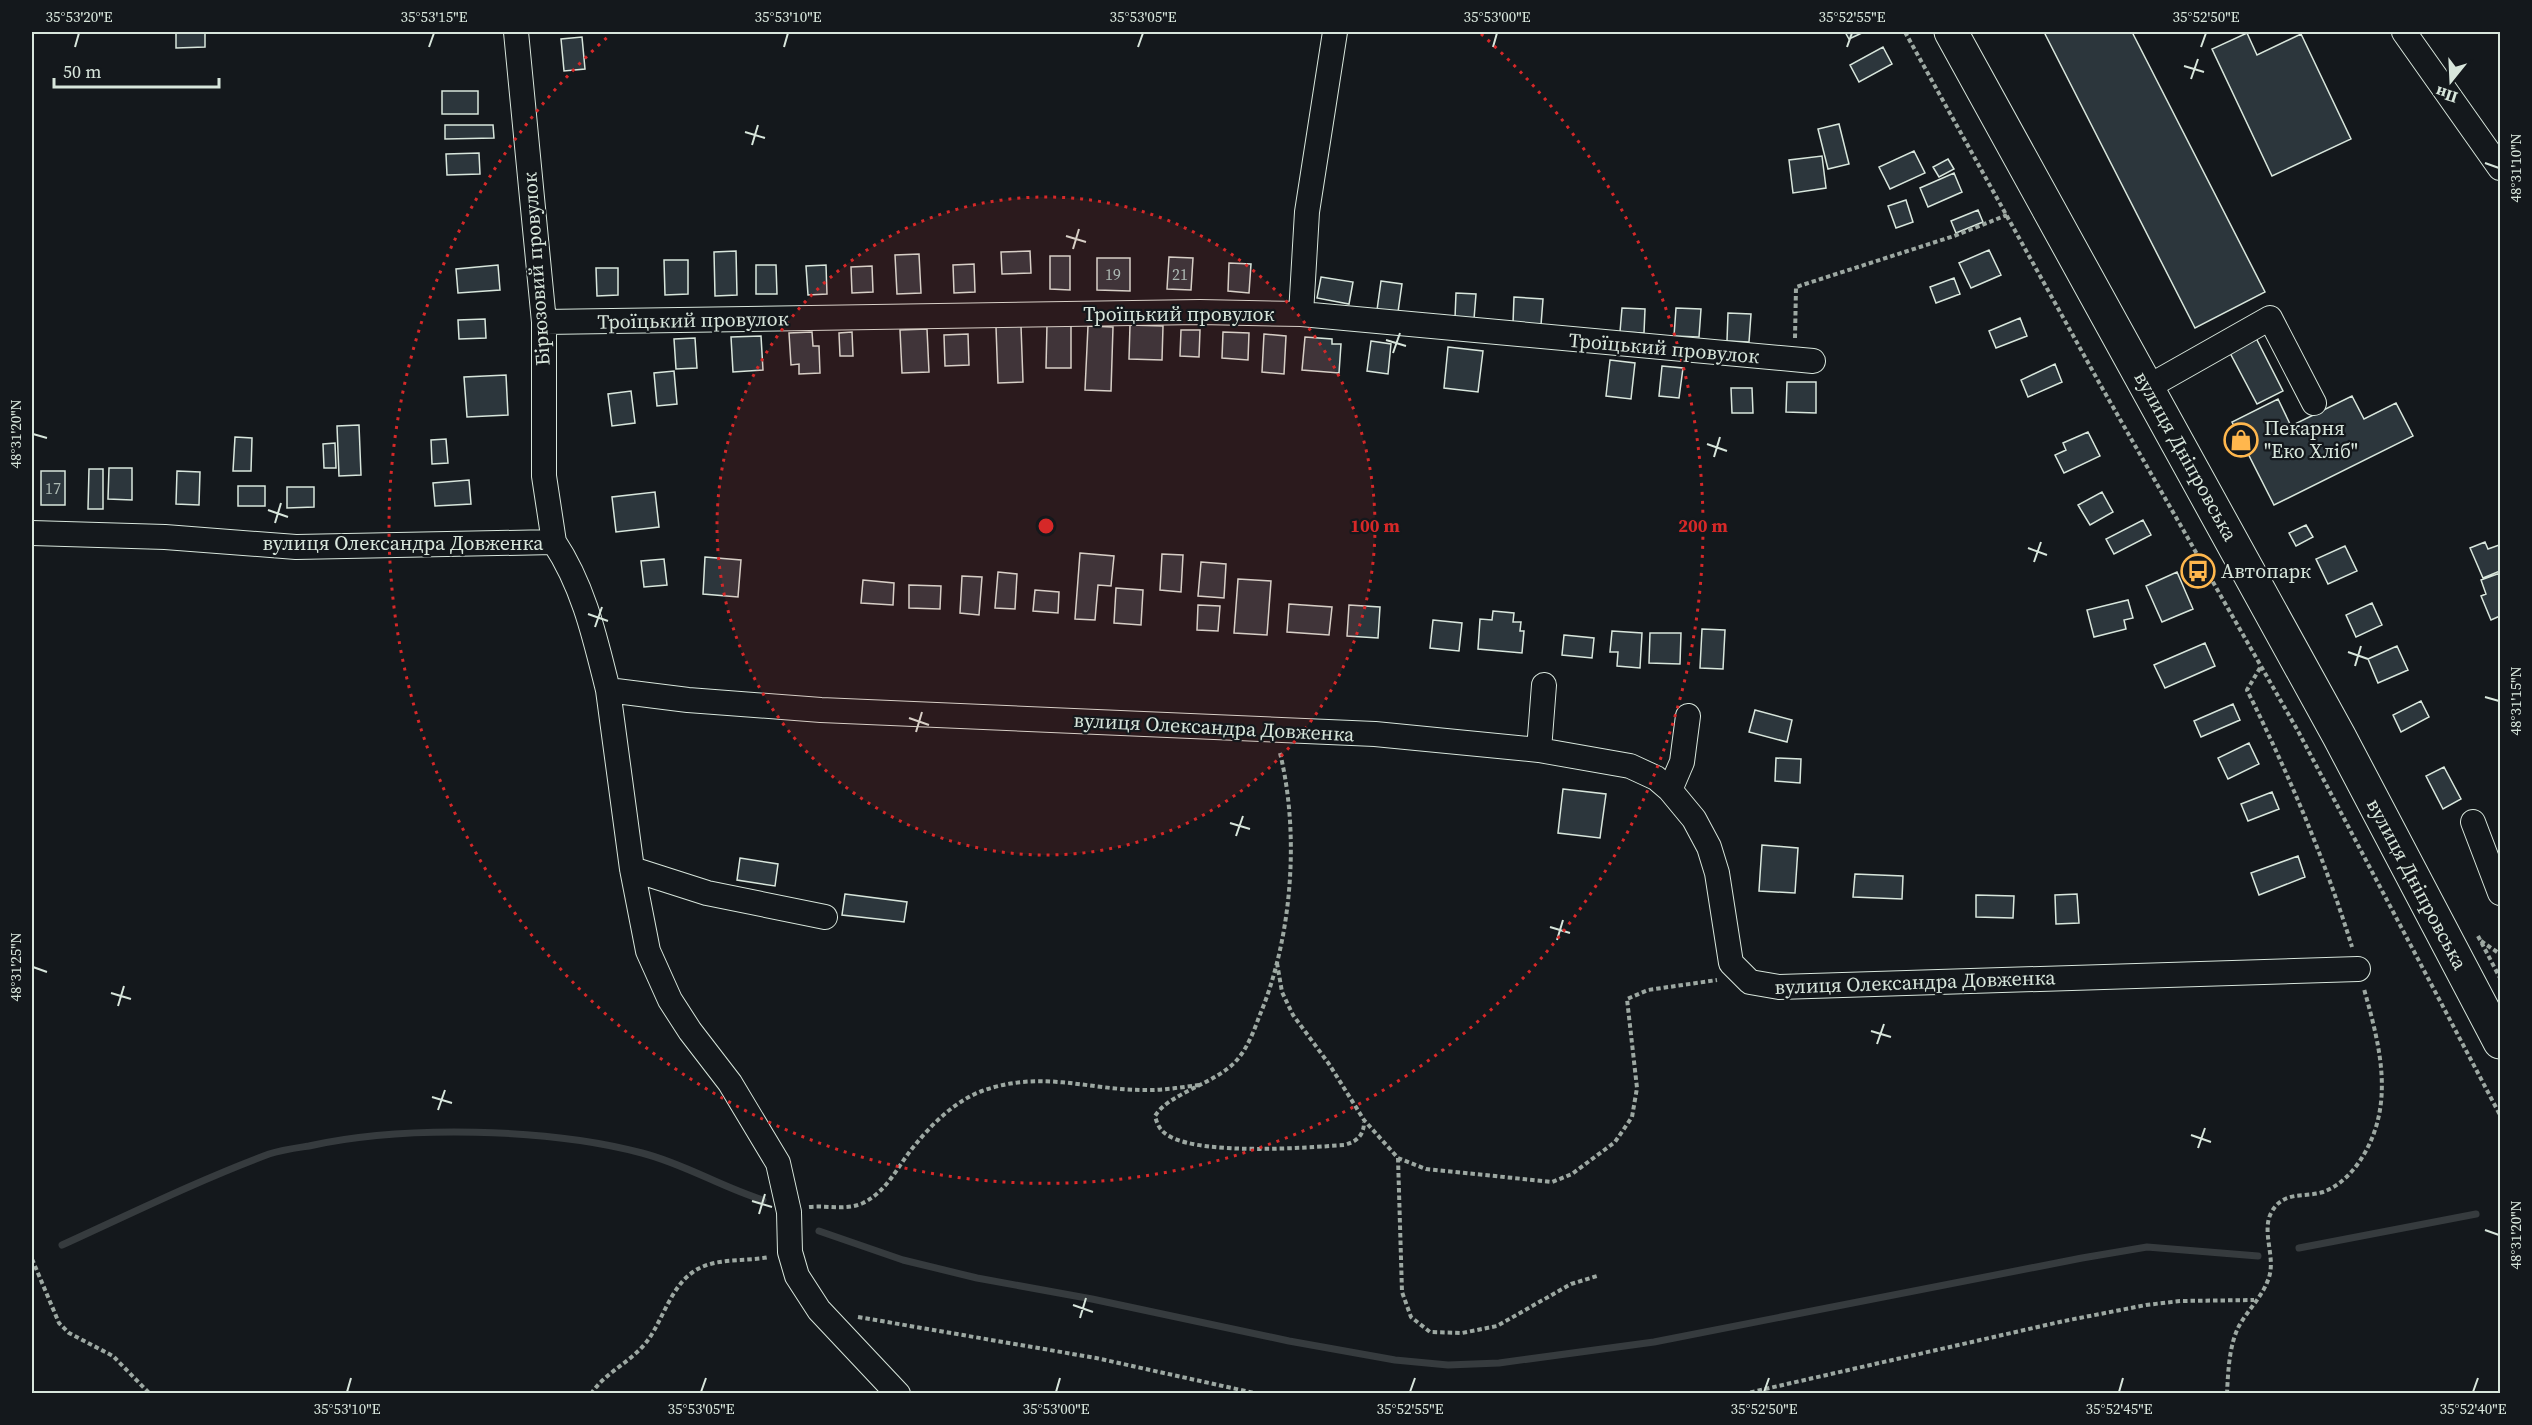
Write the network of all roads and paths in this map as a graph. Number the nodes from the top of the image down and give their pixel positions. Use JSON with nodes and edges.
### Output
{"nodes":[{"id":1,"x":516,"y":32,"type":"edge"},
{"id":2,"x":1335,"y":32,"type":"edge"},
{"id":3,"x":1905,"y":32,"type":"edge"},
{"id":4,"x":1951,"y":32,"type":"edge"},
{"id":5,"x":2404,"y":32,"type":"edge"},
{"id":6,"x":2500,"y":168,"type":"edge"},
{"id":7,"x":2007,"y":214,"type":"junction"},
{"id":8,"x":1301,"y":314,"type":"junction"},
{"id":9,"x":544,"y":322,"type":"junction"},
{"id":10,"x":1804,"y":360,"type":"joint"},
{"id":11,"x":2148,"y":387,"type":"junction"},
{"id":12,"x":2314,"y":403,"type":"dead end"},
{"id":13,"x":32,"y":533,"type":"edge"},
{"id":14,"x":554,"y":542,"type":"junction"},
{"id":15,"x":2260,"y":668,"type":"junction"},
{"id":16,"x":1544,"y":685,"type":"dead end"},
{"id":17,"x":608,"y":690,"type":"junction"},
{"id":18,"x":1688,"y":716,"type":"dead end"},
{"id":19,"x":1266,"y":729,"type":"junction"},
{"id":20,"x":1539,"y":750,"type":"junction"},
{"id":21,"x":1670,"y":790,"type":"junction"},
{"id":22,"x":2473,"y":822,"type":"dead end"},
{"id":23,"x":632,"y":869,"type":"junction"},
{"id":24,"x":2500,"y":893,"type":"edge"},
{"id":25,"x":825,"y":917,"type":"dead end"},
{"id":26,"x":2480,"y":939,"type":"dead end"},
{"id":27,"x":2500,"y":954,"type":"edge"},
{"id":28,"x":1277,"y":963,"type":"junction"},
{"id":29,"x":2358,"y":969,"type":"junction"},
{"id":30,"x":1750,"y":982,"type":"junction"},
{"id":31,"x":2500,"y":1042,"type":"edge"},
{"id":32,"x":1203,"y":1084,"type":"junction"},
{"id":33,"x":2500,"y":1115,"type":"edge"},
{"id":34,"x":1364,"y":1120,"type":"junction"},
{"id":35,"x":1398,"y":1158,"type":"junction"},
{"id":36,"x":789,"y":1212,"type":"junction"},
{"id":37,"x":790,"y":1252,"type":"junction"},
{"id":38,"x":32,"y":1258,"type":"edge"},
{"id":39,"x":1597,"y":1276,"type":"dead end"},
{"id":40,"x":2255,"y":1300,"type":"junction"},
{"id":41,"x":819,"y":1310,"type":"junction"},
{"id":42,"x":150,"y":1394,"type":"edge"},
{"id":43,"x":591,"y":1394,"type":"edge"},
{"id":44,"x":898,"y":1394,"type":"edge"},
{"id":45,"x":1259,"y":1394,"type":"edge"},
{"id":46,"x":1743,"y":1394,"type":"edge"},
{"id":47,"x":2227,"y":1394,"type":"edge"}],
"edges":[{"from":1,"to":9,"type":"street","name":"Бірюзовий провулок"},
{"from":2,"to":8,"type":"street"},
{"from":3,"to":7,"type":"path"},
{"from":4,"to":11,"type":"highway","name":"вулиця Дніпровська"},
{"from":5,"to":6,"type":"street"},
{"from":7,"to":10,"type":"path"},
{"from":7,"to":15,"type":"path"},
{"from":8,"to":9,"type":"street","name":"Троїцький провулок"},
{"from":8,"to":10,"type":"street","name":"Троїцький провулок"},
{"from":9,"to":14,"type":"street","name":"Бірюзовий провулок"},
{"from":11,"to":12,"type":"street"},
{"from":11,"to":31,"type":"highway","name":"вулиця Дніпровська"},
{"from":13,"to":14,"type":"street","name":"вулиця Олександра Довженка"},
{"from":14,"to":17,"type":"street","name":"вулиця Олександра Довженка"},
{"from":15,"to":29,"type":"path"},
{"from":15,"to":33,"type":"path"},
{"from":16,"to":20,"type":"street"},
{"from":17,"to":19,"type":"street","name":"вулиця Олександра Довженка"},
{"from":17,"to":23,"type":"street"},
{"from":18,"to":21,"type":"street"},
{"from":19,"to":20,"type":"street","name":"вулиця Олександра Довженка"},
{"from":19,"to":28,"type":"path"},
{"from":20,"to":21,"type":"street","name":"вулиця Олександра Довженка"},
{"from":21,"to":30,"type":"street","name":"вулиця Олександра Довженка"},
{"from":22,"to":24,"type":"street"},
{"from":23,"to":25,"type":"street"},
{"from":23,"to":36,"type":"street"},
{"from":26,"to":27,"type":"path"},
{"from":28,"to":32,"type":"path"},
{"from":28,"to":34,"type":"path"},
{"from":29,"to":30,"type":"street","name":"вулиця Олександра Довженка"},
{"from":29,"to":40,"type":"path"},
{"from":30,"to":35,"type":"path"},
{"from":32,"to":34,"type":"path"},
{"from":32,"to":36,"type":"path"},
{"from":34,"to":35,"type":"path"},
{"from":35,"to":39,"type":"path"},
{"from":36,"to":37,"type":"street"},
{"from":37,"to":41,"type":"street"},
{"from":37,"to":43,"type":"path"},
{"from":38,"to":42,"type":"path"},
{"from":40,"to":46,"type":"path"},
{"from":40,"to":47,"type":"path"},
{"from":41,"to":44,"type":"street"},
{"from":41,"to":45,"type":"path"}]}
